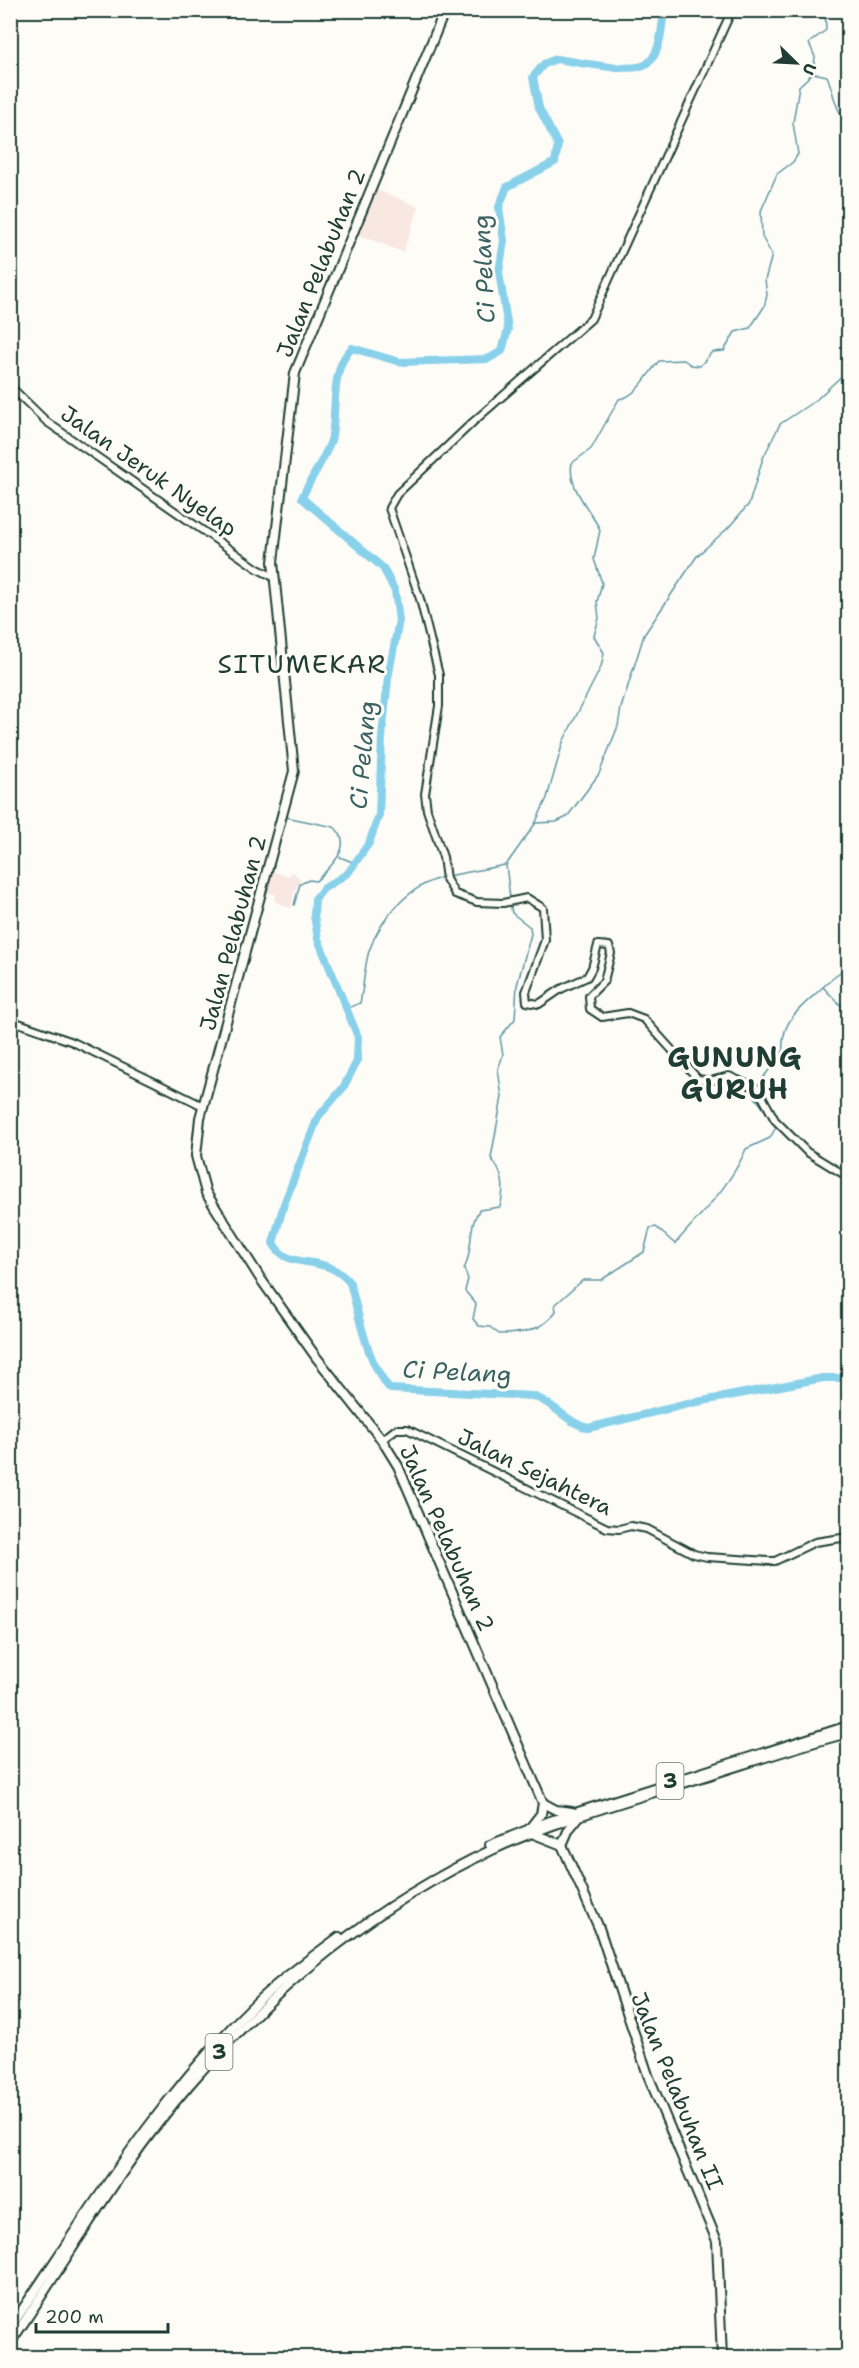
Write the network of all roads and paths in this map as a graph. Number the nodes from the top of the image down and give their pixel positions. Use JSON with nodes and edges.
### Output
{"nodes":[{"id":1,"x":445,"y":10,"type":"edge"},
{"id":2,"x":732,"y":10,"type":"edge"},
{"id":3,"x":10,"y":387,"type":"edge"},
{"id":4,"x":274,"y":577,"type":"junction"},
{"id":5,"x":10,"y":1020,"type":"edge"},
{"id":6,"x":203,"y":1106,"type":"junction"},
{"id":7,"x":849,"y":1177,"type":"edge"},
{"id":8,"x":382,"y":1440,"type":"junction"},
{"id":9,"x":849,"y":1537,"type":"edge"},
{"id":10,"x":849,"y":1726,"type":"edge"},
{"id":11,"x":849,"y":1733,"type":"edge"},
{"id":12,"x":680,"y":1781,"type":"junction"},
{"id":13,"x":543,"y":1803,"type":"junction"},
{"id":14,"x":578,"y":1815,"type":"junction"},
{"id":15,"x":529,"y":1831,"type":"junction"},
{"id":16,"x":562,"y":1845,"type":"junction"},
{"id":17,"x":354,"y":1930,"type":"junction"},
{"id":18,"x":10,"y":2328,"type":"edge"},
{"id":19,"x":10,"y":2343,"type":"edge"},
{"id":20,"x":722,"y":2358,"type":"edge"}],
"edges":[{"from":1,"to":4,"type":"main road","name":"Jalan Pelabuhan 2"},
{"from":2,"to":7,"type":"street"},
{"from":3,"to":4,"type":"street","name":"Jalan Jeruk Nyelap"},
{"from":4,"to":6,"type":"main road","name":"Jalan Pelabuhan 2"},
{"from":5,"to":6,"type":"street"},
{"from":6,"to":8,"type":"main road","name":"Jalan Pelabuhan 2"},
{"from":8,"to":9,"type":"street","name":"Jalan Sejahtera"},
{"from":8,"to":13,"type":"main road","name":"Jalan Pelabuhan 2"},
{"from":10,"to":12,"type":"main road","number":"3"},
{"from":11,"to":12,"type":"main road","number":"3"},
{"from":12,"to":14,"type":"main road","number":"3"},
{"from":13,"to":14,"type":"main road"},
{"from":13,"to":15,"type":"main road"},
{"from":14,"to":15,"type":"main road","number":"3"},
{"from":14,"to":16,"type":"main road"},
{"from":15,"to":16,"type":"main road"},
{"from":15,"to":17,"type":"main road","number":"3"},
{"from":16,"to":20,"type":"main road","name":"Jalan Pelabuhan II"},
{"from":17,"to":18,"type":"main road"},
{"from":17,"to":19,"type":"main road","number":"3"}]}
